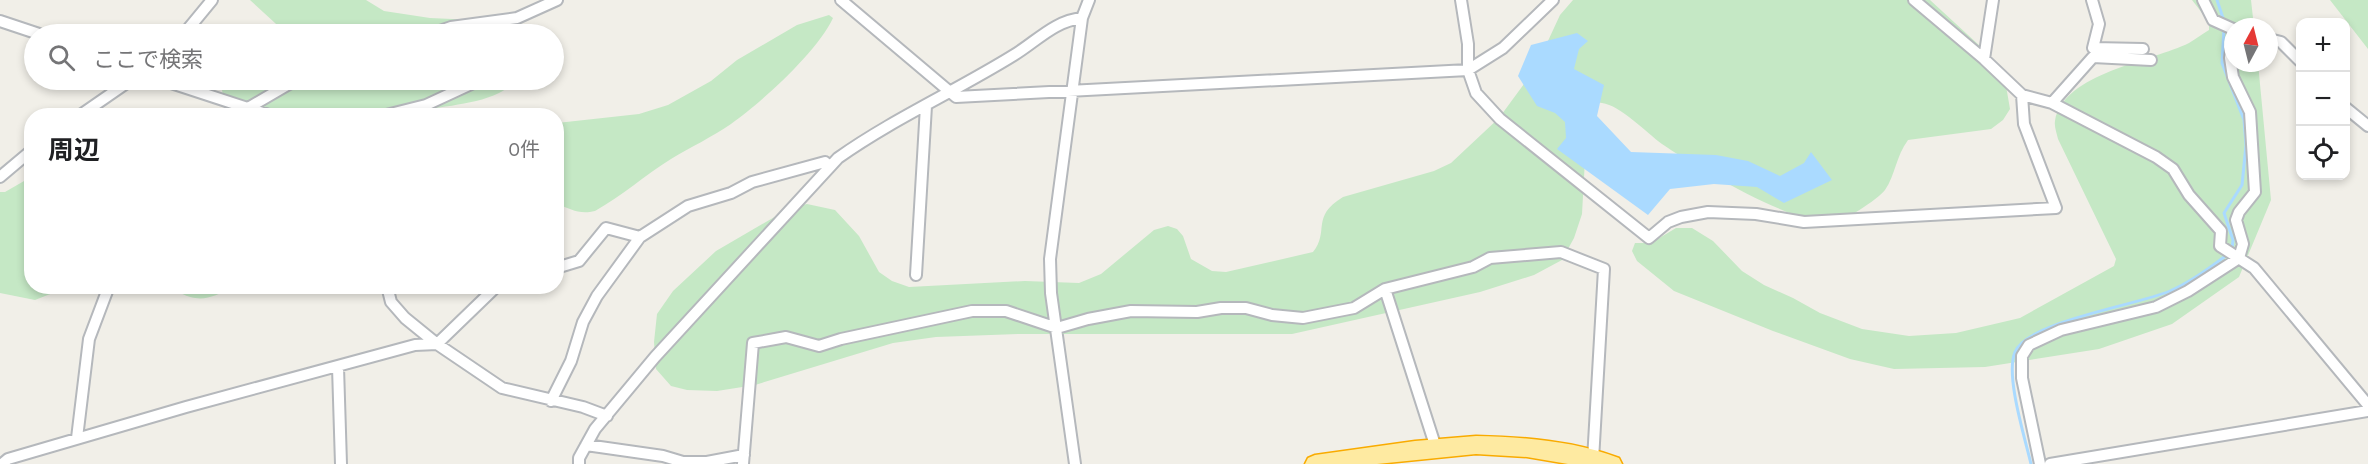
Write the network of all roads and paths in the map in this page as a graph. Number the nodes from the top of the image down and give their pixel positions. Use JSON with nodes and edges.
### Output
{"nodes":[{"id":1,"x":212,"y":0,"type":"edge"},
{"id":2,"x":558,"y":0,"type":"edge"},
{"id":3,"x":841,"y":0,"type":"edge"},
{"id":4,"x":1089,"y":0,"type":"edge"},
{"id":5,"x":1461,"y":0,"type":"edge"},
{"id":6,"x":1553,"y":0,"type":"edge"},
{"id":7,"x":1914,"y":0,"type":"edge"},
{"id":8,"x":1993,"y":0,"type":"edge"},
{"id":9,"x":2092,"y":0,"type":"edge"},
{"id":10,"x":2203,"y":0,"type":"edge"},
{"id":11,"x":1082,"y":18,"type":"junction"},
{"id":12,"x":0,"y":21,"type":"edge"},
{"id":13,"x":192,"y":24,"type":"edge"},
{"id":14,"x":474,"y":24,"type":"edge"},
{"id":15,"x":2224,"y":26,"type":"edge"},
{"id":16,"x":24,"y":29,"type":"edge"},
{"id":17,"x":2278,"y":41,"type":"edge"},
{"id":18,"x":2143,"y":49,"type":"dead end"},
{"id":19,"x":2296,"y":56,"type":"edge"},
{"id":20,"x":1984,"y":59,"type":"junction"},
{"id":21,"x":2151,"y":60,"type":"dead end"},
{"id":22,"x":1468,"y":70,"type":"junction"},
{"id":23,"x":2232,"y":72,"type":"edge"},
{"id":24,"x":117,"y":90,"type":"edge"},
{"id":25,"x":193,"y":90,"type":"edge"},
{"id":26,"x":279,"y":90,"type":"edge"},
{"id":27,"x":458,"y":90,"type":"edge"},
{"id":28,"x":1074,"y":90,"type":"junction"},
{"id":29,"x":950,"y":93,"type":"junction"},
{"id":30,"x":2022,"y":95,"type":"junction"},
{"id":31,"x":2052,"y":103,"type":"junction"},
{"id":32,"x":926,"y":106,"type":"junction"},
{"id":33,"x":91,"y":108,"type":"edge"},
{"id":34,"x":248,"y":108,"type":"joint"},
{"id":35,"x":414,"y":108,"type":"edge"},
{"id":36,"x":2350,"y":111,"type":"edge"},
{"id":37,"x":2368,"y":126,"type":"edge"},
{"id":38,"x":24,"y":157,"type":"edge"},
{"id":39,"x":829,"y":166,"type":"junction"},
{"id":40,"x":0,"y":177,"type":"edge"},
{"id":41,"x":640,"y":237,"type":"junction"},
{"id":42,"x":2234,"y":254,"type":"junction"},
{"id":43,"x":564,"y":266,"type":"edge"},
{"id":44,"x":916,"y":275,"type":"dead end"},
{"id":45,"x":1385,"y":289,"type":"junction"},
{"id":46,"x":106,"y":294,"type":"edge"},
{"id":47,"x":389,"y":294,"type":"edge"},
{"id":48,"x":487,"y":294,"type":"edge"},
{"id":49,"x":1057,"y":328,"type":"junction"},
{"id":50,"x":437,"y":344,"type":"junction"},
{"id":51,"x":338,"y":367,"type":"junction"},
{"id":52,"x":551,"y":401,"type":"junction"},
{"id":53,"x":2368,"y":405,"type":"edge"},
{"id":54,"x":2368,"y":411,"type":"edge"},
{"id":55,"x":607,"y":416,"type":"junction"},
{"id":56,"x":77,"y":438,"type":"junction"},
{"id":57,"x":586,"y":446,"type":"junction"},
{"id":58,"x":1436,"y":448,"type":"junction"},
{"id":59,"x":744,"y":460,"type":"edge"},
{"id":60,"x":1603,"y":462,"type":"edge"},
{"id":61,"x":2,"y":464,"type":"edge"},
{"id":62,"x":341,"y":464,"type":"edge"},
{"id":63,"x":579,"y":464,"type":"edge"},
{"id":64,"x":1075,"y":464,"type":"edge"},
{"id":65,"x":1315,"y":464,"type":"edge"},
{"id":66,"x":2040,"y":464,"type":"edge"},
{"id":67,"x":2050,"y":464,"type":"edge"}],
"edges":[{"from":1,"to":13,"type":"street"},
{"from":2,"to":14,"type":"street"},
{"from":3,"to":29,"type":"street"},
{"from":4,"to":11,"type":"street"},
{"from":5,"to":22,"type":"street"},
{"from":6,"to":22,"type":"street"},
{"from":7,"to":20,"type":"street"},
{"from":8,"to":20,"type":"street"},
{"from":9,"to":18,"type":"street"},
{"from":10,"to":15,"type":"street"},
{"from":11,"to":28,"type":"street"},
{"from":11,"to":29,"type":"street"},
{"from":12,"to":16,"type":"street"},
{"from":17,"to":19,"type":"street"},
{"from":20,"to":30,"type":"street"},
{"from":21,"to":31,"type":"street"},
{"from":22,"to":28,"type":"street"},
{"from":22,"to":30,"type":"street"},
{"from":23,"to":42,"type":"street"},
{"from":24,"to":33,"type":"street"},
{"from":25,"to":34,"type":"street"},
{"from":26,"to":34,"type":"street"},
{"from":27,"to":35,"type":"street"},
{"from":28,"to":29,"type":"street"},
{"from":28,"to":49,"type":"street"},
{"from":29,"to":32,"type":"street"},
{"from":30,"to":31,"type":"street"},
{"from":31,"to":42,"type":"street"},
{"from":32,"to":39,"type":"street"},
{"from":32,"to":44,"type":"street"},
{"from":36,"to":37,"type":"street"},
{"from":38,"to":40,"type":"street"},
{"from":39,"to":41,"type":"street"},
{"from":39,"to":55,"type":"street"},
{"from":41,"to":43,"type":"street"},
{"from":41,"to":52,"type":"street"},
{"from":42,"to":53,"type":"street"},
{"from":42,"to":66,"type":"street"},
{"from":45,"to":49,"type":"street"},
{"from":45,"to":58,"type":"street"},
{"from":45,"to":60,"type":"street"},
{"from":46,"to":56,"type":"street"},
{"from":47,"to":50,"type":"street"},
{"from":48,"to":50,"type":"street"},
{"from":49,"to":59,"type":"street"},
{"from":49,"to":64,"type":"street"},
{"from":50,"to":51,"type":"street"},
{"from":50,"to":52,"type":"street"},
{"from":51,"to":56,"type":"street"},
{"from":51,"to":62,"type":"street"},
{"from":52,"to":55,"type":"street"},
{"from":54,"to":67,"type":"street"},
{"from":55,"to":57,"type":"street"},
{"from":56,"to":61,"type":"street"},
{"from":57,"to":59,"type":"street"},
{"from":57,"to":63,"type":"street"},
{"from":58,"to":60,"type":"highway"},
{"from":58,"to":65,"type":"highway"}]}
